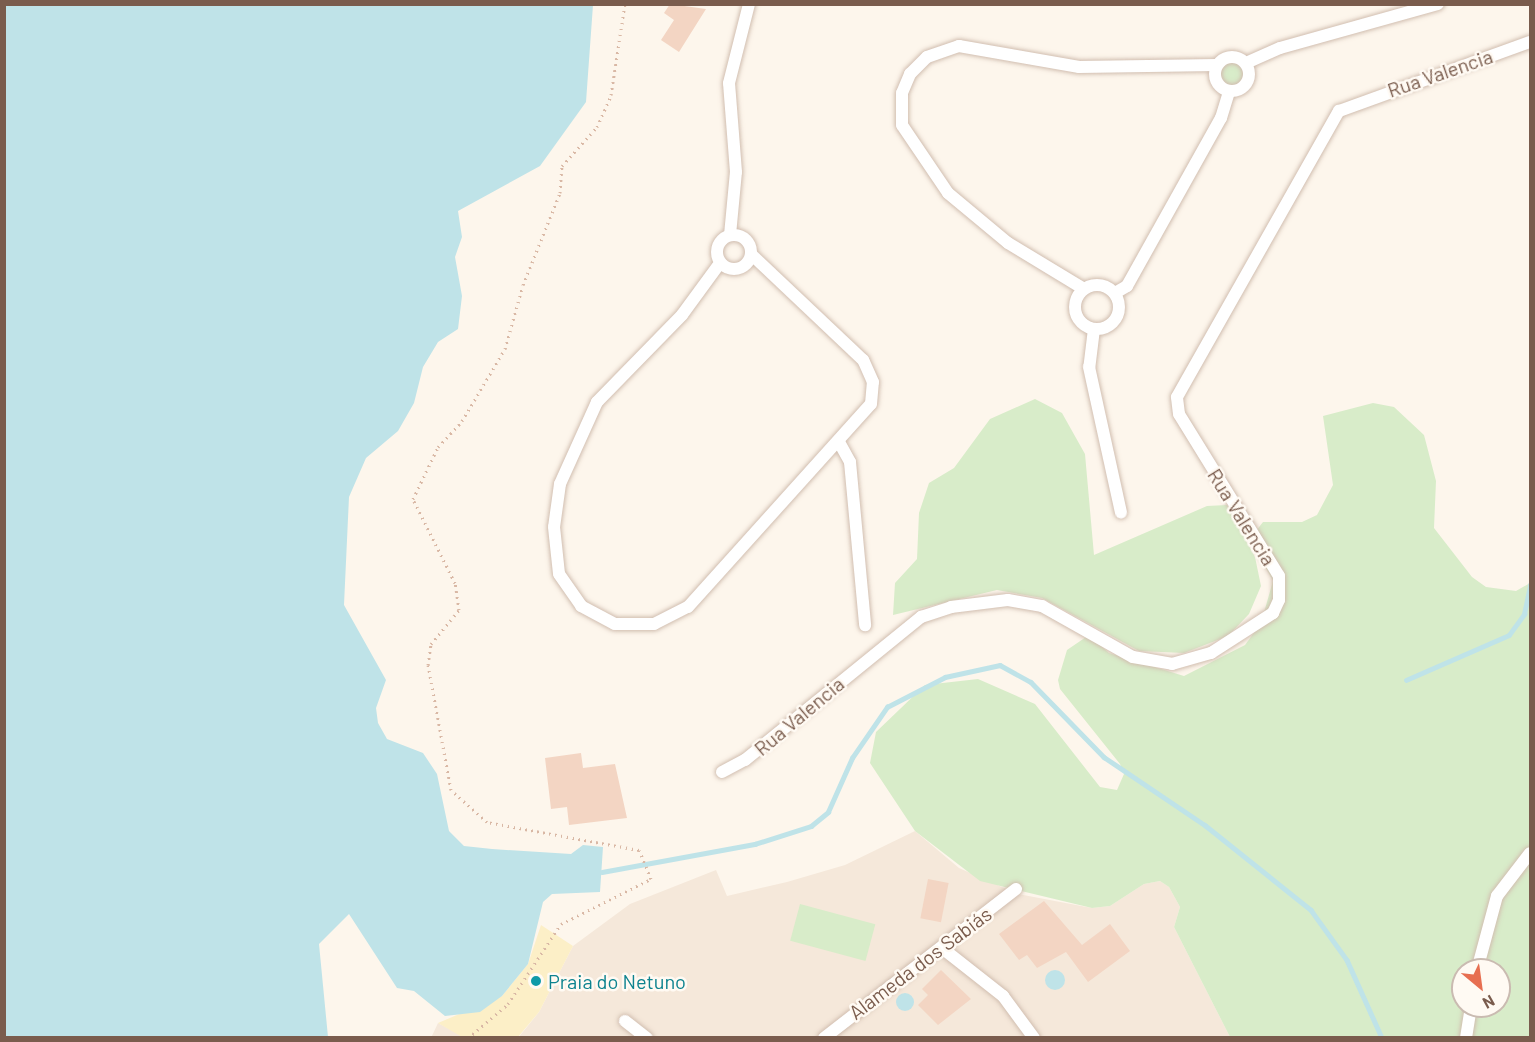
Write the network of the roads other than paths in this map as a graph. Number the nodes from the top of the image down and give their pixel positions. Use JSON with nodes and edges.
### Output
{"nodes":[{"id":1,"x":749,"y":4,"type":"edge"},
{"id":2,"x":1438,"y":4,"type":"edge"},
{"id":3,"x":1530,"y":42,"type":"edge"},
{"id":4,"x":1246,"y":63,"type":"junction"},
{"id":5,"x":1217,"y":65,"type":"junction"},
{"id":6,"x":1229,"y":91,"type":"junction"},
{"id":7,"x":730,"y":236,"type":"junction"},
{"id":8,"x":752,"y":255,"type":"junction"},
{"id":9,"x":720,"y":263,"type":"junction"},
{"id":10,"x":1084,"y":289,"type":"junction"},
{"id":11,"x":1115,"y":293,"type":"junction"},
{"id":12,"x":1094,"y":329,"type":"junction"},
{"id":13,"x":839,"y":442,"type":"junction"},
{"id":14,"x":1121,"y":513,"type":"dead end"},
{"id":15,"x":865,"y":625,"type":"dead end"},
{"id":16,"x":722,"y":772,"type":"dead end"},
{"id":17,"x":1530,"y":853,"type":"edge"},
{"id":18,"x":1016,"y":889,"type":"dead end"},
{"id":19,"x":942,"y":948,"type":"junction"},
{"id":20,"x":1480,"y":958,"type":"edge"},
{"id":21,"x":1469,"y":1018,"type":"edge"},
{"id":22,"x":625,"y":1021,"type":"dead end"},
{"id":23,"x":647,"y":1038,"type":"edge"},
{"id":24,"x":824,"y":1038,"type":"edge"},
{"id":25,"x":1034,"y":1038,"type":"edge"},
{"id":26,"x":1466,"y":1038,"type":"edge"}],
"edges":[{"from":1,"to":7,"type":"street"},
{"from":2,"to":4,"type":"street"},
{"from":3,"to":16,"type":"street","name":"Rua Valencia"},
{"from":4,"to":5,"type":"street"},
{"from":4,"to":6,"type":"street"},
{"from":5,"to":6,"type":"street"},
{"from":5,"to":10,"type":"street"},
{"from":6,"to":11,"type":"street"},
{"from":7,"to":8,"type":"street"},
{"from":7,"to":9,"type":"street"},
{"from":8,"to":9,"type":"street"},
{"from":8,"to":13,"type":"street"},
{"from":9,"to":13,"type":"street"},
{"from":10,"to":11,"type":"street"},
{"from":10,"to":12,"type":"street"},
{"from":11,"to":12,"type":"street"},
{"from":12,"to":14,"type":"street"},
{"from":13,"to":15,"type":"street"},
{"from":17,"to":20,"type":"street"},
{"from":18,"to":19,"type":"street","name":"Alameda dos Sabiás"},
{"from":19,"to":24,"type":"street","name":"Alameda dos Sabiás"},
{"from":19,"to":25,"type":"street"},
{"from":21,"to":26,"type":"street"},
{"from":22,"to":23,"type":"street"}]}
